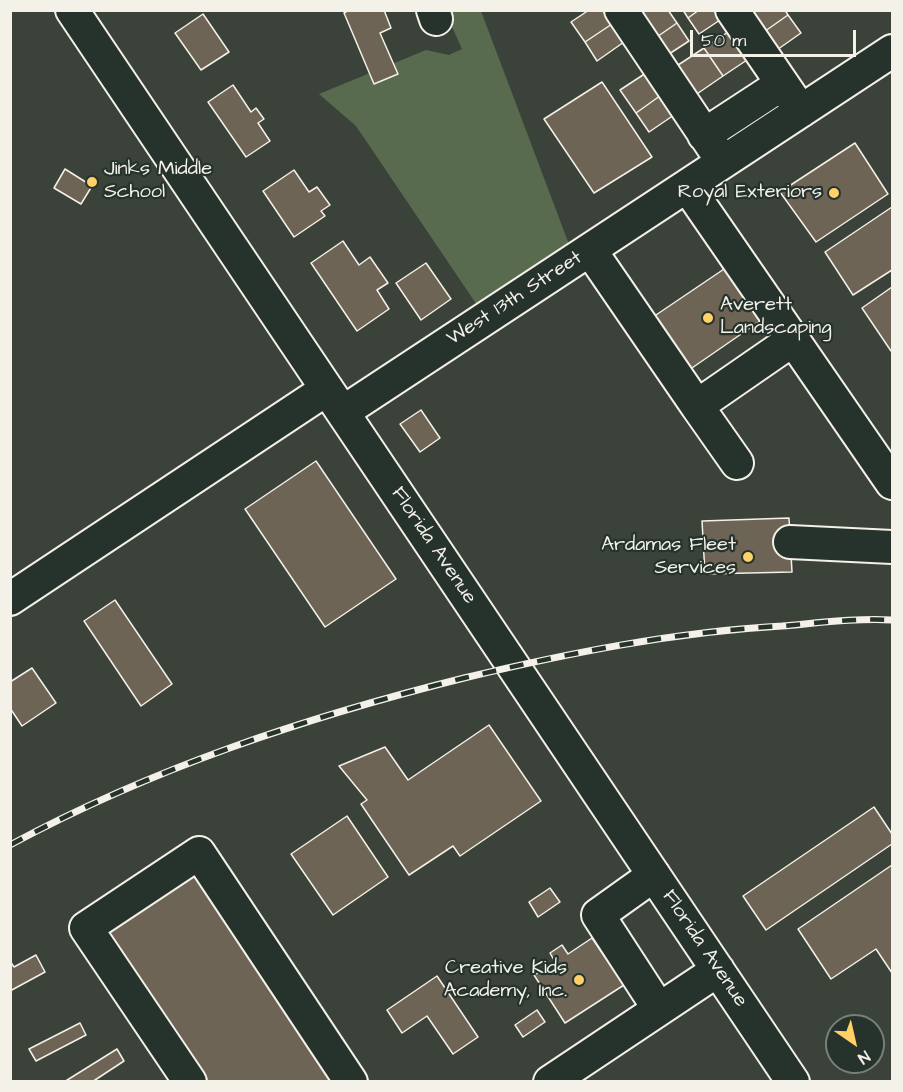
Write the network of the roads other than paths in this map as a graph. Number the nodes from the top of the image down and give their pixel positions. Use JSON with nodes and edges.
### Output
{"nodes":[{"id":1,"x":72,"y":10,"type":"edge"},
{"id":2,"x":621,"y":10,"type":"edge"},
{"id":3,"x":732,"y":10,"type":"edge"},
{"id":4,"x":892,"y":51,"type":"edge"},
{"id":5,"x":782,"y":84,"type":"junction"},
{"id":6,"x":801,"y":111,"type":"junction"},
{"id":7,"x":704,"y":135,"type":"junction"},
{"id":8,"x":723,"y":162,"type":"junction"},
{"id":9,"x":687,"y":186,"type":"junction"},
{"id":10,"x":590,"y":250,"type":"junction"},
{"id":11,"x":794,"y":339,"type":"junction"},
{"id":12,"x":335,"y":401,"type":"junction"},
{"id":13,"x":697,"y":406,"type":"junction"},
{"id":14,"x":737,"y":463,"type":"dead end"},
{"id":15,"x":892,"y":483,"type":"edge"},
{"id":16,"x":790,"y":542,"type":"dead end"},
{"id":17,"x":892,"y":547,"type":"edge"},
{"id":18,"x":10,"y":599,"type":"edge"},
{"id":19,"x":654,"y":875,"type":"junction"},
{"id":20,"x":718,"y":970,"type":"junction"},
{"id":21,"x":659,"y":1010,"type":"junction"},
{"id":22,"x":190,"y":1082,"type":"edge"},
{"id":23,"x":351,"y":1082,"type":"edge"},
{"id":24,"x":550,"y":1082,"type":"edge"},
{"id":25,"x":793,"y":1082,"type":"edge"}],
"edges":[{"from":1,"to":12,"type":"street","name":"Florida Avenue"},
{"from":2,"to":7,"type":"street"},
{"from":3,"to":5,"type":"street"},
{"from":4,"to":6,"type":"street","name":"West 13th Street"},
{"from":5,"to":6,"type":"street"},
{"from":5,"to":7,"type":"street"},
{"from":6,"to":8,"type":"street","name":"West 13th Street"},
{"from":7,"to":8,"type":"street"},
{"from":8,"to":9,"type":"street","name":"West 13th Street"},
{"from":9,"to":10,"type":"street","name":"West 13th Street"},
{"from":9,"to":11,"type":"street"},
{"from":10,"to":12,"type":"street","name":"West 13th Street"},
{"from":10,"to":13,"type":"street"},
{"from":11,"to":13,"type":"street"},
{"from":11,"to":15,"type":"street"},
{"from":12,"to":18,"type":"street","name":"West 13th Street"},
{"from":12,"to":19,"type":"street","name":"Florida Avenue"},
{"from":13,"to":14,"type":"street"},
{"from":16,"to":17,"type":"street"},
{"from":19,"to":20,"type":"street","name":"Florida Avenue"},
{"from":19,"to":21,"type":"street"},
{"from":20,"to":21,"type":"street"},
{"from":20,"to":25,"type":"street","name":"Florida Avenue"},
{"from":21,"to":24,"type":"street"},
{"from":22,"to":23,"type":"street"}]}
